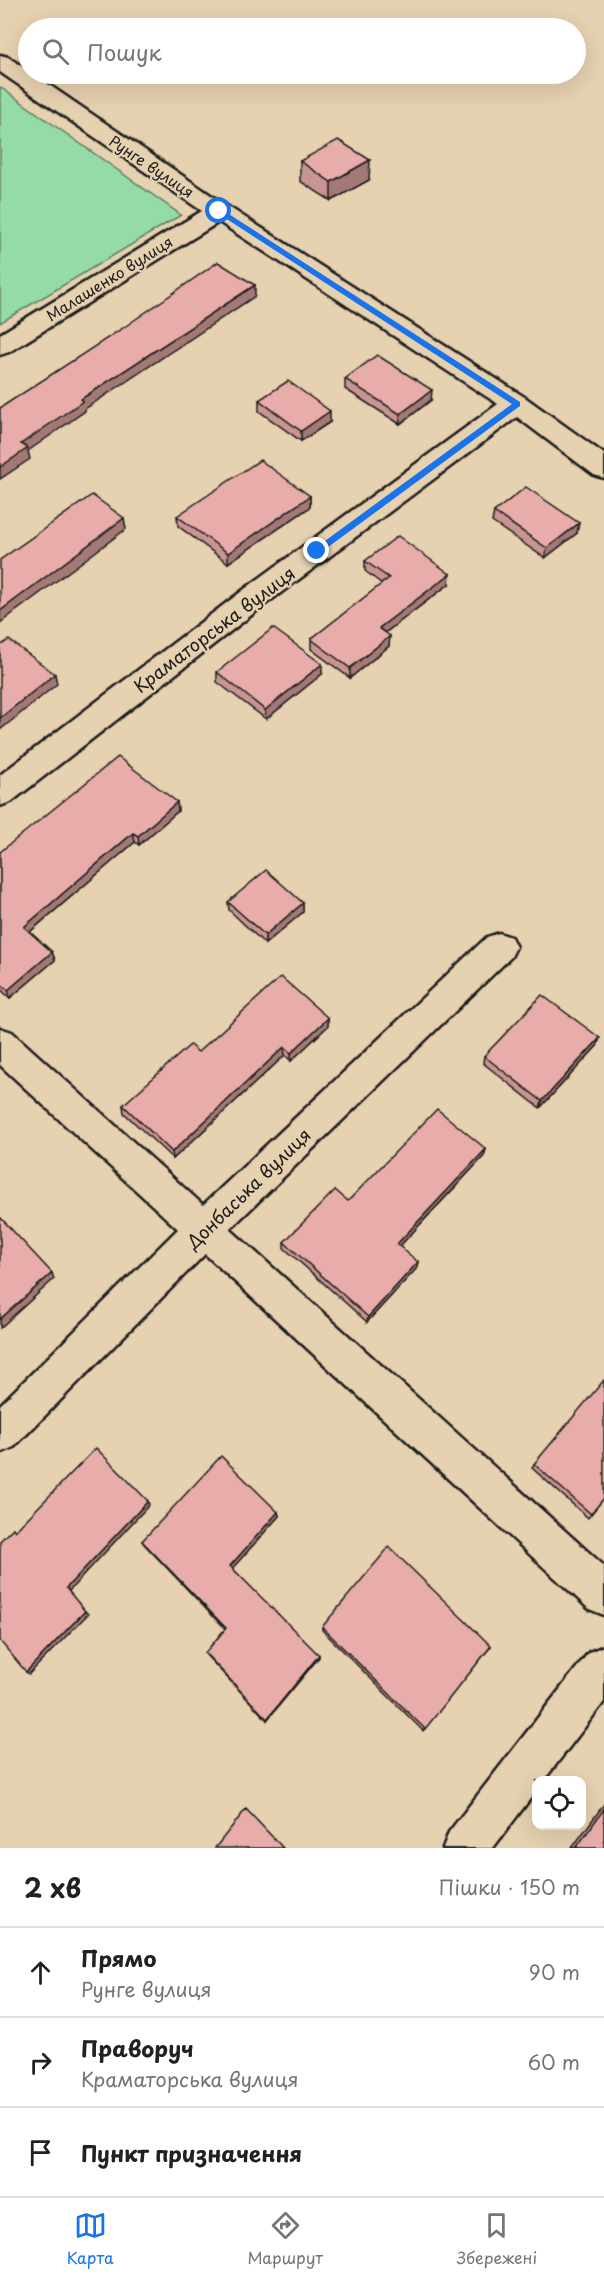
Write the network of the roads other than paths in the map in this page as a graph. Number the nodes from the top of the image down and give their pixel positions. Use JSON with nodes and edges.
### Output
{"nodes":[{"id":1,"x":0,"y":62,"type":"edge"},
{"id":2,"x":18,"y":74,"type":"edge"},
{"id":3,"x":32,"y":84,"type":"edge"},
{"id":4,"x":219,"y":211,"type":"junction"},
{"id":5,"x":0,"y":346,"type":"edge"},
{"id":6,"x":517,"y":404,"type":"junction"},
{"id":7,"x":604,"y":468,"type":"edge"},
{"id":8,"x":0,"y":793,"type":"edge"},
{"id":9,"x":499,"y":947,"type":"dead end"},
{"id":10,"x":0,"y":1043,"type":"edge"},
{"id":11,"x":204,"y":1229,"type":"junction"},
{"id":12,"x":0,"y":1433,"type":"edge"},
{"id":13,"x":604,"y":1594,"type":"edge"},
{"id":14,"x":604,"y":1667,"type":"edge"},
{"id":15,"x":465,"y":1848,"type":"edge"}],
"edges":[{"from":1,"to":2,"type":"street","name":"Рунге вулиця"},
{"from":3,"to":4,"type":"street","name":"Рунге вулиця"},
{"from":4,"to":5,"type":"street","name":"Малашенко вулиця"},
{"from":4,"to":6,"type":"street","name":"Рунге вулиця"},
{"from":6,"to":7,"type":"street","name":"Рунге вулиця"},
{"from":6,"to":8,"type":"street","name":"Краматорська вулиця"},
{"from":9,"to":11,"type":"street","name":"Донбаська вулиця"},
{"from":10,"to":11,"type":"street"},
{"from":11,"to":12,"type":"street","name":"Донбаська вулиця"},
{"from":11,"to":13,"type":"street"},
{"from":14,"to":15,"type":"street"}]}
